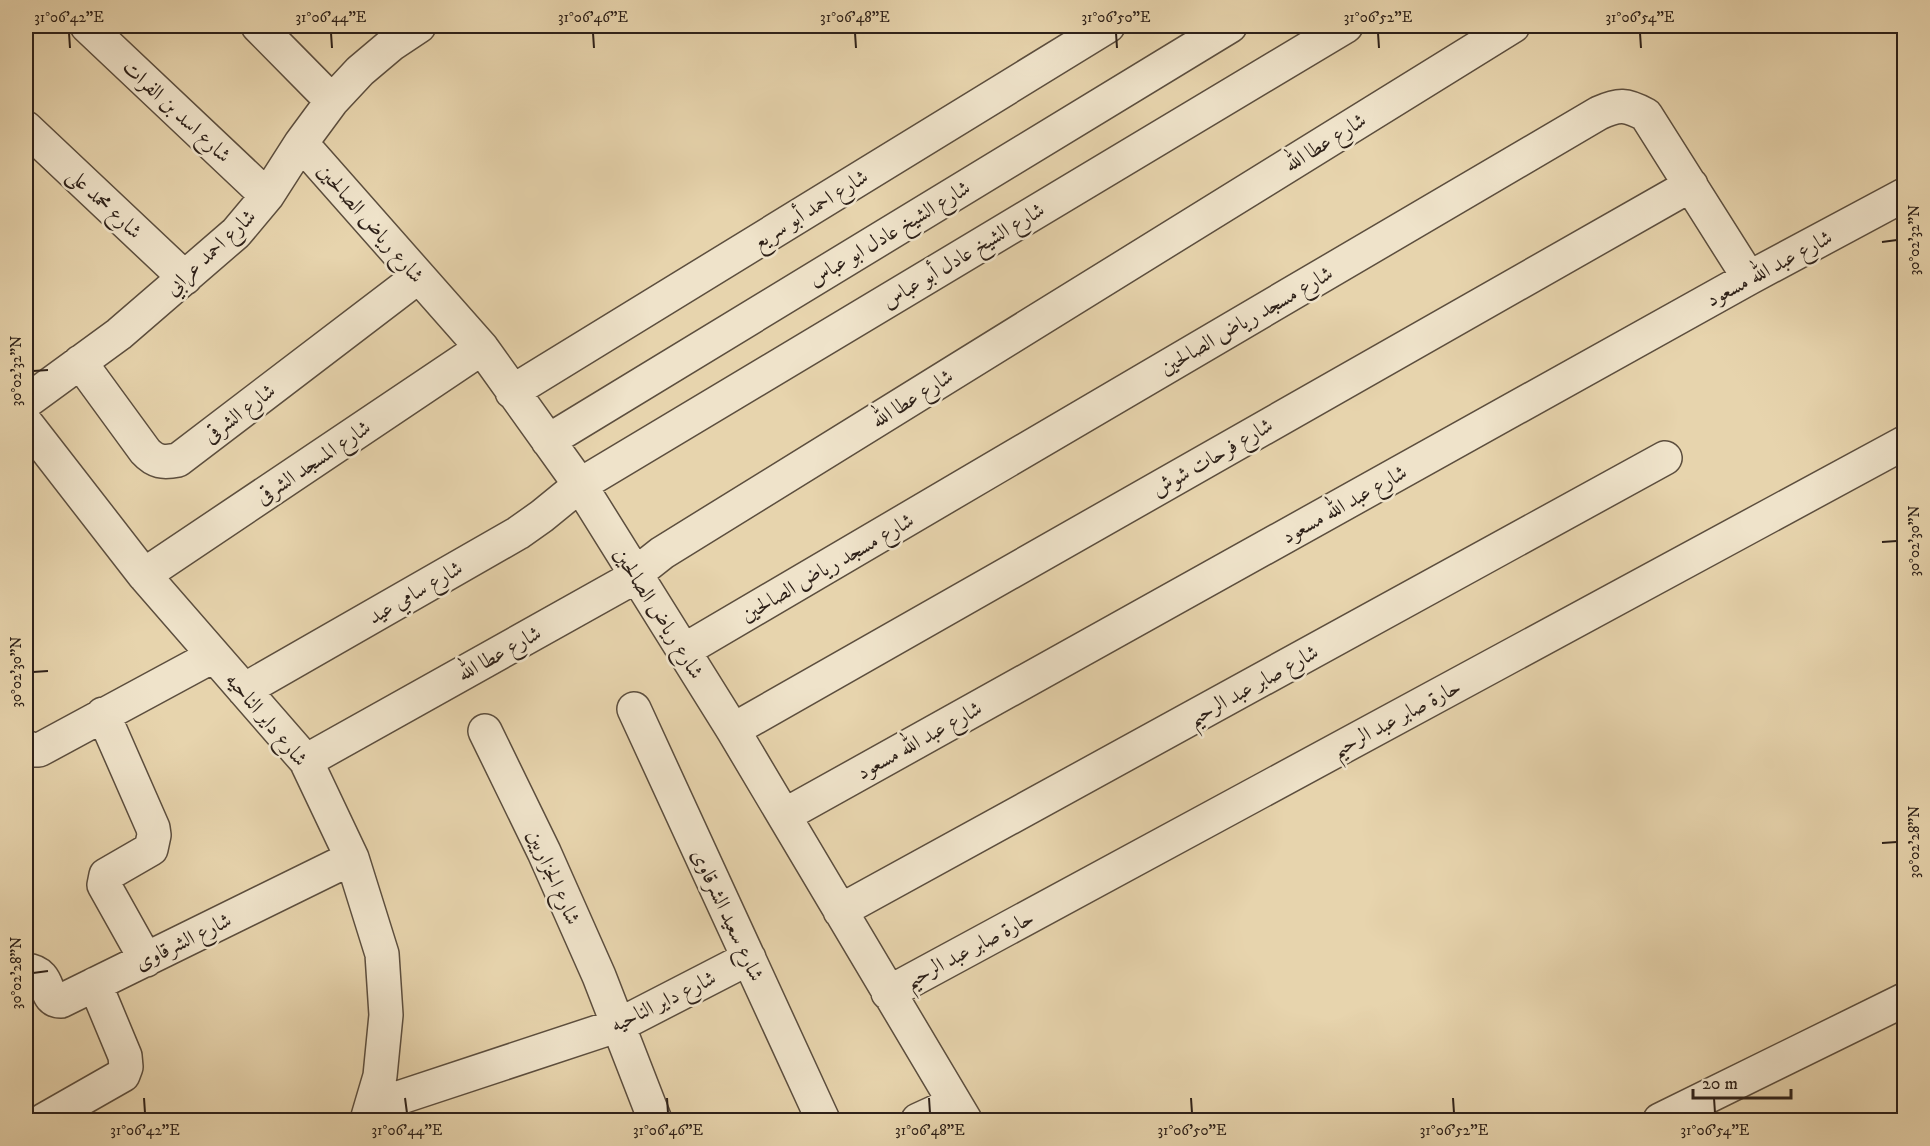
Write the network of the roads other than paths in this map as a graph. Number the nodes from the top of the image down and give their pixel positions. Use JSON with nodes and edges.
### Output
{"nodes":[{"id":1,"x":87,"y":26,"type":"edge"},
{"id":2,"x":258,"y":26,"type":"edge"},
{"id":3,"x":419,"y":26,"type":"edge"},
{"id":4,"x":1108,"y":26,"type":"edge"},
{"id":5,"x":1230,"y":26,"type":"edge"},
{"id":6,"x":1346,"y":26,"type":"edge"},
{"id":7,"x":1513,"y":26,"type":"edge"},
{"id":8,"x":332,"y":101,"type":"junction"},
{"id":9,"x":26,"y":128,"type":"edge"},
{"id":10,"x":301,"y":143,"type":"junction"},
{"id":11,"x":1691,"y":185,"type":"junction"},
{"id":12,"x":1905,"y":195,"type":"edge"},
{"id":13,"x":267,"y":196,"type":"junction"},
{"id":14,"x":418,"y":277,"type":"junction"},
{"id":15,"x":185,"y":278,"type":"junction"},
{"id":16,"x":1749,"y":278,"type":"junction"},
{"id":17,"x":483,"y":348,"type":"junction"},
{"id":18,"x":80,"y":362,"type":"junction"},
{"id":19,"x":512,"y":392,"type":"junction"},
{"id":20,"x":26,"y":402,"type":"edge"},
{"id":21,"x":30,"y":439,"type":"edge"},
{"id":22,"x":548,"y":441,"type":"junction"},
{"id":23,"x":1905,"y":443,"type":"edge"},
{"id":24,"x":1665,"y":458,"type":"dead end"},
{"id":25,"x":580,"y":485,"type":"junction"},
{"id":26,"x":634,"y":574,"type":"junction"},
{"id":27,"x":144,"y":576,"type":"junction"},
{"id":28,"x":683,"y":651,"type":"junction"},
{"id":29,"x":213,"y":656,"type":"junction"},
{"id":30,"x":244,"y":690,"type":"junction"},
{"id":31,"x":634,"y":709,"type":"dead end"},
{"id":32,"x":103,"y":714,"type":"junction"},
{"id":33,"x":734,"y":730,"type":"junction"},
{"id":34,"x":485,"y":731,"type":"dead end"},
{"id":35,"x":26,"y":747,"type":"edge"},
{"id":36,"x":306,"y":761,"type":"junction"},
{"id":37,"x":785,"y":815,"type":"junction"},
{"id":38,"x":352,"y":858,"type":"junction"},
{"id":39,"x":840,"y":911,"type":"junction"},
{"id":40,"x":748,"y":958,"type":"junction"},
{"id":41,"x":146,"y":960,"type":"junction"},
{"id":42,"x":26,"y":970,"type":"edge"},
{"id":43,"x":95,"y":984,"type":"junction"},
{"id":44,"x":888,"y":993,"type":"junction"},
{"id":45,"x":1905,"y":1000,"type":"edge"},
{"id":46,"x":619,"y":1025,"type":"junction"},
{"id":47,"x":26,"y":1112,"type":"edge"},
{"id":48,"x":959,"y":1112,"type":"edge"},
{"id":49,"x":369,"y":1114,"type":"edge"},
{"id":50,"x":29,"y":1120,"type":"edge"},
{"id":51,"x":44,"y":1120,"type":"edge"},
{"id":52,"x":655,"y":1120,"type":"edge"},
{"id":53,"x":823,"y":1120,"type":"edge"},
{"id":54,"x":918,"y":1120,"type":"edge"},
{"id":55,"x":1660,"y":1120,"type":"edge"}],
"edges":[{"from":1,"to":13,"type":"street","name":"شارع اسد بن الفرات"},
{"from":2,"to":8,"type":"street"},
{"from":3,"to":8,"type":"street","name":"شارع احمد عرابي"},
{"from":4,"to":19,"type":"street","name":"شارع احمد أبو سريع"},
{"from":5,"to":22,"type":"street","name":"شارع الشيخ عادل ابو عباس"},
{"from":6,"to":25,"type":"street","name":"شارع الشيخ عادل أبو عباس"},
{"from":7,"to":26,"type":"street","name":"شارع عطا الله"},
{"from":8,"to":10,"type":"street","name":"شارع احمد عرابي"},
{"from":9,"to":15,"type":"street","name":"شارع محمد على"},
{"from":10,"to":13,"type":"street","name":"شارع احمد عرابي"},
{"from":10,"to":14,"type":"street","name":"شارع رياض الصالحين"},
{"from":11,"to":16,"type":"street","name":"شارع مسجد رياض الصالحين"},
{"from":11,"to":28,"type":"street","name":"شارع مسجد رياض الصالحين"},
{"from":11,"to":33,"type":"street","name":"شارع فرحات شوش"},
{"from":12,"to":16,"type":"street","name":"شارع عبد الله مسعود"},
{"from":13,"to":15,"type":"street","name":"شارع احمد عرابي"},
{"from":14,"to":17,"type":"street","name":"شارع رياض الصالحين"},
{"from":14,"to":18,"type":"street","name":"شارع الشرقى"},
{"from":15,"to":18,"type":"street","name":"شارع احمد عرابي"},
{"from":16,"to":37,"type":"street","name":"شارع عبد الله مسعود"},
{"from":17,"to":19,"type":"street","name":"شارع رياض الصالحين"},
{"from":17,"to":27,"type":"street","name":"شارع المسجد الشرقى"},
{"from":18,"to":20,"type":"street","name":"شارع احمد عرابي"},
{"from":19,"to":22,"type":"street","name":"شارع رياض الصالحين"},
{"from":21,"to":27,"type":"street","name":"شارع داير الناحيه"},
{"from":22,"to":25,"type":"street","name":"شارع رياض الصالحين"},
{"from":23,"to":44,"type":"street","name":"حارة صابر عبد الرحيم"},
{"from":24,"to":39,"type":"street","name":"شارع صابر عبد الرحيم"},
{"from":25,"to":26,"type":"street","name":"شارع رياض الصالحين"},
{"from":25,"to":30,"type":"street","name":"شارع سامي عيد"},
{"from":26,"to":28,"type":"street","name":"شارع رياض الصالحين"},
{"from":26,"to":36,"type":"street","name":"شارع عطا الله"},
{"from":27,"to":29,"type":"street","name":"شارع داير الناحيه"},
{"from":28,"to":33,"type":"street","name":"شارع رياض الصالحين"},
{"from":29,"to":30,"type":"street","name":"شارع داير الناحيه"},
{"from":29,"to":32,"type":"street"},
{"from":30,"to":36,"type":"street","name":"شارع داير الناحيه"},
{"from":31,"to":40,"type":"street","name":"شارع سعيد الشرقاوى"},
{"from":32,"to":35,"type":"street"},
{"from":32,"to":41,"type":"street"},
{"from":33,"to":37,"type":"street","name":"شارع رياض الصالحين"},
{"from":34,"to":46,"type":"street","name":"شارع الجزاريين"},
{"from":36,"to":38,"type":"street","name":"شارع داير الناحيه"},
{"from":37,"to":39,"type":"street","name":"شارع رياض الصالحين"},
{"from":38,"to":41,"type":"street","name":"شارع الشرقاوى"},
{"from":38,"to":49,"type":"street","name":"شارع داير الناحيه"},
{"from":39,"to":44,"type":"street","name":"شارع رياض الصالحين"},
{"from":40,"to":46,"type":"street","name":"شارع داير الناحيه"},
{"from":40,"to":53,"type":"street","name":"شارع سعيد الشرقاوى"},
{"from":41,"to":43,"type":"street","name":"شارع الشرقاوى"},
{"from":42,"to":43,"type":"street","name":"شارع الشرقاوى"},
{"from":43,"to":51,"type":"street"},
{"from":44,"to":48,"type":"street","name":"شارع رياض الصالحين"},
{"from":45,"to":55,"type":"street"},
{"from":46,"to":49,"type":"street","name":"شارع داير الناحيه"},
{"from":46,"to":52,"type":"street","name":"شارع الجزاريين"},
{"from":47,"to":50,"type":"street"},
{"from":48,"to":54,"type":"street"}]}
